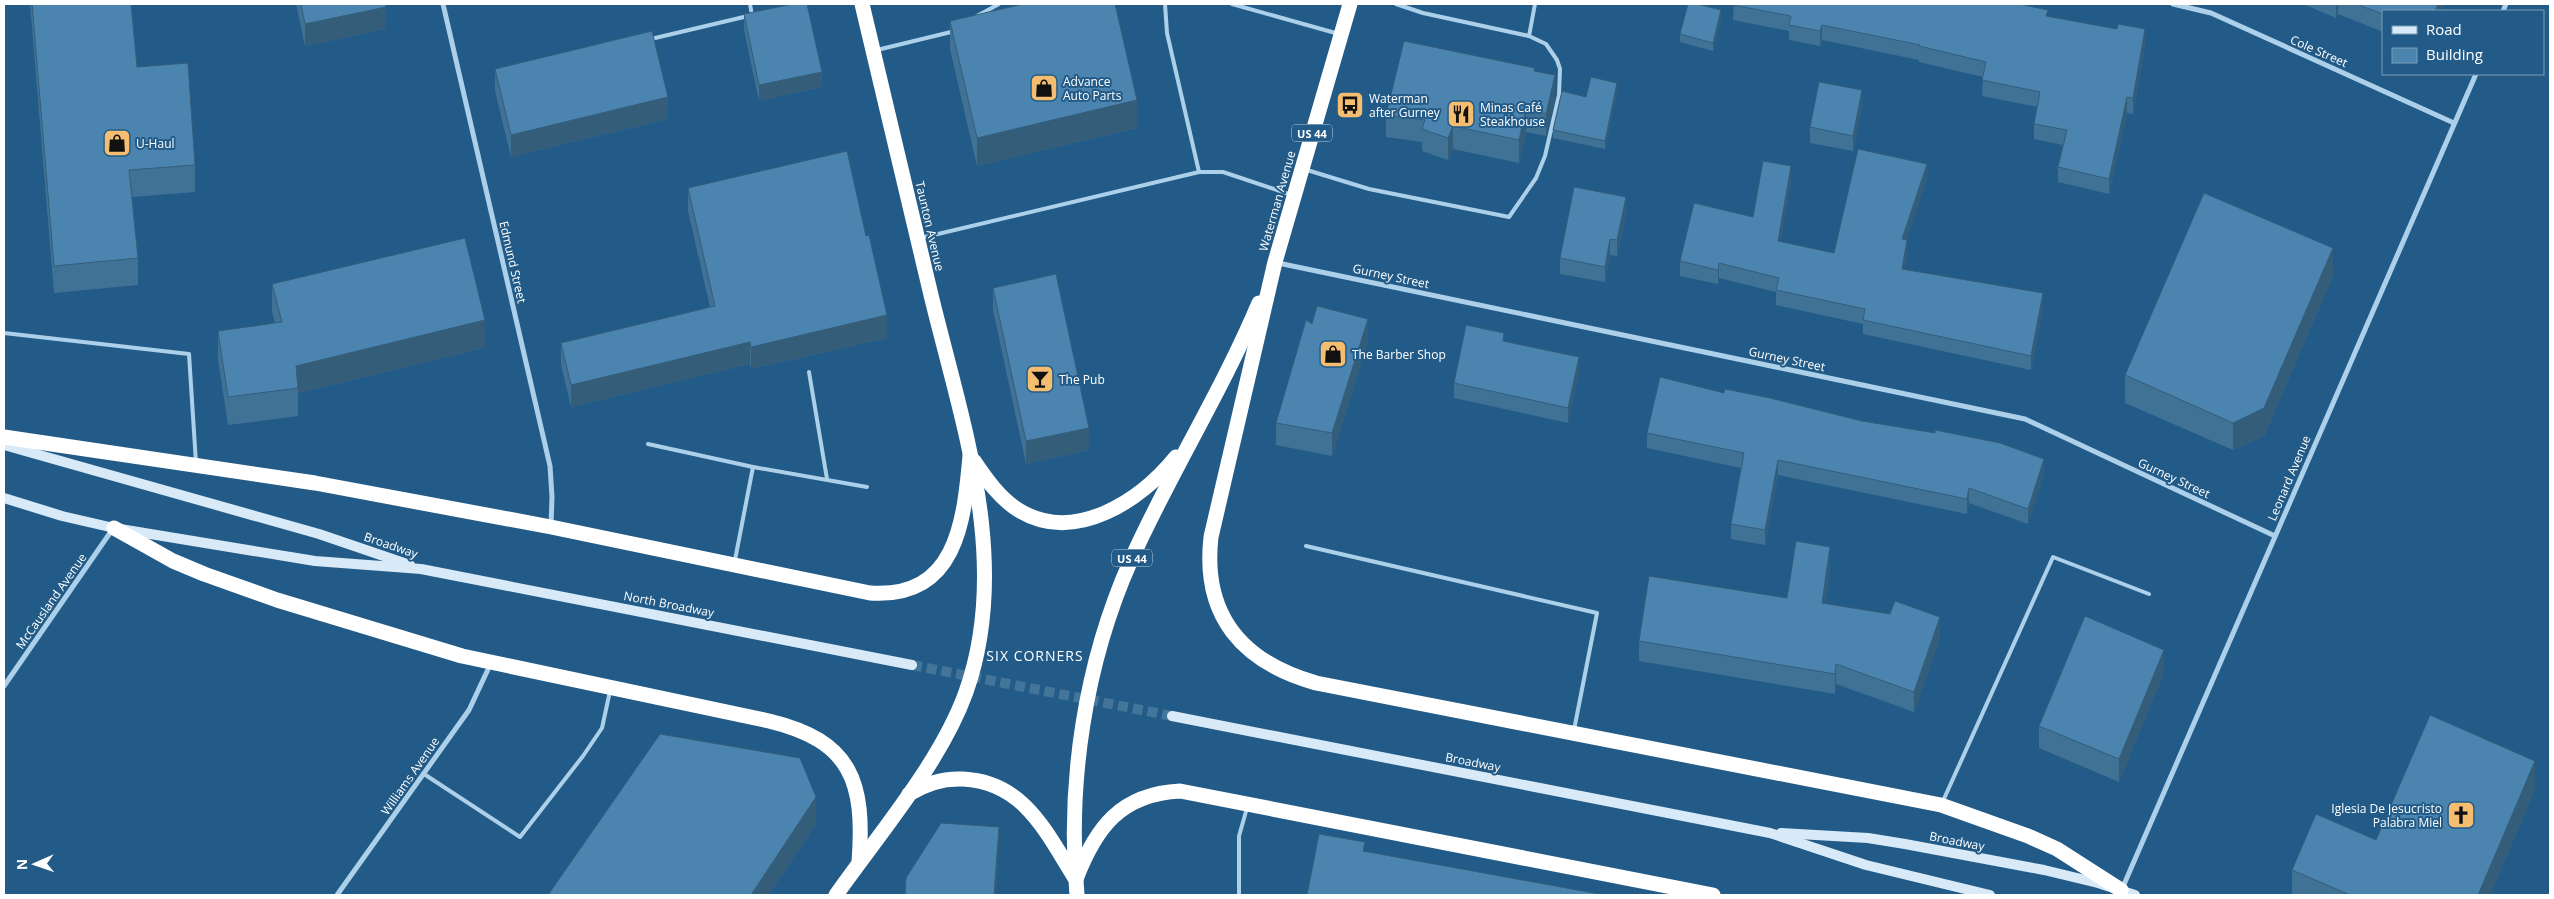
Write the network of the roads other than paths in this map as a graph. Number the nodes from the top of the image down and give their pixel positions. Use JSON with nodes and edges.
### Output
{"nodes":[{"id":1,"x":443,"y":4,"type":"edge"},
{"id":2,"x":750,"y":4,"type":"edge"},
{"id":3,"x":862,"y":4,"type":"edge"},
{"id":4,"x":999,"y":4,"type":"edge"},
{"id":5,"x":1165,"y":4,"type":"edge"},
{"id":6,"x":1232,"y":4,"type":"edge"},
{"id":7,"x":1350,"y":4,"type":"edge"},
{"id":8,"x":1396,"y":4,"type":"edge"},
{"id":9,"x":1536,"y":4,"type":"edge"},
{"id":10,"x":2173,"y":4,"type":"edge"},
{"id":11,"x":762,"y":13,"type":"edge"},
{"id":12,"x":752,"y":15,"type":"junction"},
{"id":13,"x":971,"y":20,"type":"edge"},
{"id":14,"x":959,"y":28,"type":"edge"},
{"id":15,"x":1341,"y":35,"type":"junction"},
{"id":16,"x":1529,"y":36,"type":"junction"},
{"id":17,"x":640,"y":41,"type":"edge"},
{"id":18,"x":873,"y":51,"type":"junction"},
{"id":19,"x":2476,"y":75,"type":"edge"},
{"id":20,"x":2454,"y":123,"type":"junction"},
{"id":21,"x":1302,"y":168,"type":"junction"},
{"id":22,"x":1199,"y":172,"type":"junction"},
{"id":23,"x":1294,"y":195,"type":"junction"},
{"id":24,"x":918,"y":239,"type":"junction"},
{"id":25,"x":1275,"y":262,"type":"junction"},
{"id":26,"x":4,"y":333,"type":"edge"},
{"id":27,"x":809,"y":372,"type":"dead end"},
{"id":28,"x":4,"y":437,"type":"edge"},
{"id":29,"x":1191,"y":438,"type":"junction"},
{"id":30,"x":648,"y":444,"type":"dead end"},
{"id":31,"x":4,"y":445,"type":"edge"},
{"id":32,"x":970,"y":456,"type":"junction"},
{"id":33,"x":196,"y":465,"type":"junction"},
{"id":34,"x":753,"y":467,"type":"junction"},
{"id":35,"x":827,"y":480,"type":"junction"},
{"id":36,"x":867,"y":487,"type":"dead end"},
{"id":37,"x":4,"y":498,"type":"edge"},
{"id":38,"x":551,"y":527,"type":"junction"},
{"id":39,"x":114,"y":528,"type":"junction"},
{"id":40,"x":2275,"y":536,"type":"junction"},
{"id":41,"x":1306,"y":546,"type":"dead end"},
{"id":42,"x":734,"y":565,"type":"junction"},
{"id":43,"x":421,"y":568,"type":"junction"},
{"id":44,"x":2149,"y":594,"type":"dead end"},
{"id":45,"x":491,"y":663,"type":"junction"},
{"id":46,"x":912,"y":665,"type":"tunnel mouth"},
{"id":47,"x":4,"y":686,"type":"edge"},
{"id":48,"x":610,"y":688,"type":"junction"},
{"id":49,"x":1172,"y":716,"type":"tunnel mouth"},
{"id":50,"x":1573,"y":732,"type":"junction"},
{"id":51,"x":424,"y":774,"type":"junction"},
{"id":52,"x":906,"y":796,"type":"junction"},
{"id":53,"x":1248,"y":803,"type":"junction"},
{"id":54,"x":1941,"y":805,"type":"junction"},
{"id":55,"x":1770,"y":833,"type":"junction"},
{"id":56,"x":858,"y":863,"type":"junction"},
{"id":57,"x":1076,"y":879,"type":"junction"},
{"id":58,"x":2128,"y":893,"type":"edge"},
{"id":59,"x":337,"y":895,"type":"edge"},
{"id":60,"x":836,"y":895,"type":"edge"},
{"id":61,"x":1078,"y":895,"type":"edge"},
{"id":62,"x":1239,"y":895,"type":"edge"},
{"id":63,"x":1712,"y":895,"type":"edge"},
{"id":64,"x":1990,"y":895,"type":"edge"}],
"edges":[{"from":1,"to":38,"type":"street","name":"Edmund Street"},
{"from":2,"to":12,"type":"lane"},
{"from":3,"to":18,"type":"highway","name":"Taunton Avenue"},
{"from":4,"to":13,"type":"lane"},
{"from":5,"to":22,"type":"lane"},
{"from":6,"to":15,"type":"lane"},
{"from":7,"to":15,"type":"highway","name":"Waterman Avenue","number":"US 44"},
{"from":8,"to":16,"type":"lane"},
{"from":9,"to":16,"type":"lane"},
{"from":10,"to":20,"type":"street","name":"Cole Street"},
{"from":11,"to":12,"type":"lane"},
{"from":12,"to":17,"type":"lane"},
{"from":14,"to":18,"type":"lane"},
{"from":15,"to":21,"type":"highway","name":"Waterman Avenue","number":"US 44"},
{"from":16,"to":21,"type":"lane"},
{"from":18,"to":24,"type":"highway","name":"Taunton Avenue"},
{"from":19,"to":20,"type":"street","name":"Leonard Avenue"},
{"from":20,"to":40,"type":"street","name":"Leonard Avenue"},
{"from":21,"to":23,"type":"highway","name":"Waterman Avenue","number":"US 44"},
{"from":22,"to":23,"type":"lane"},
{"from":22,"to":24,"type":"lane"},
{"from":23,"to":25,"type":"highway","name":"Waterman Avenue","number":"US 44"},
{"from":24,"to":32,"type":"highway","name":"Taunton Avenue"},
{"from":25,"to":29,"type":"highway","number":"US 44"},
{"from":25,"to":40,"type":"street","name":"Gurney Street"},
{"from":25,"to":50,"type":"highway"},
{"from":26,"to":33,"type":"lane"},
{"from":27,"to":35,"type":"lane"},
{"from":28,"to":33,"type":"highway"},
{"from":29,"to":32,"type":"highway"},
{"from":29,"to":57,"type":"highway","number":"US 44"},
{"from":30,"to":34,"type":"lane"},
{"from":31,"to":43,"type":"main road","name":"Broadway"},
{"from":32,"to":42,"type":"highway"},
{"from":32,"to":52,"type":"highway","name":"Taunton Avenue"},
{"from":33,"to":38,"type":"highway"},
{"from":34,"to":35,"type":"lane"},
{"from":34,"to":42,"type":"lane"},
{"from":35,"to":36,"type":"lane"},
{"from":37,"to":39,"type":"main road","name":"Broadway"},
{"from":38,"to":42,"type":"highway"},
{"from":39,"to":43,"type":"main road","name":"Broadway"},
{"from":39,"to":45,"type":"highway"},
{"from":39,"to":47,"type":"street","name":"McCausland Avenue"},
{"from":40,"to":58,"type":"street","name":"Leonard Avenue"},
{"from":41,"to":50,"type":"lane"},
{"from":43,"to":46,"type":"main road","name":"North Broadway"},
{"from":44,"to":54,"type":"lane"},
{"from":45,"to":48,"type":"highway"},
{"from":45,"to":51,"type":"street","name":"Williams Avenue"},
{"from":48,"to":51,"type":"lane"},
{"from":48,"to":56,"type":"highway"},
{"from":49,"to":55,"type":"main road","name":"Broadway"},
{"from":50,"to":54,"type":"highway"},
{"from":51,"to":59,"type":"street","name":"Williams Avenue"},
{"from":52,"to":56,"type":"highway","name":"Taunton Avenue"},
{"from":52,"to":57,"type":"highway"},
{"from":53,"to":57,"type":"highway"},
{"from":53,"to":62,"type":"lane"},
{"from":53,"to":63,"type":"highway"},
{"from":54,"to":58,"type":"highway"},
{"from":55,"to":58,"type":"main road","name":"Broadway"},
{"from":55,"to":64,"type":"main road","name":"Broadway"},
{"from":56,"to":60,"type":"highway"},
{"from":57,"to":61,"type":"highway","number":"US 44"}]}
